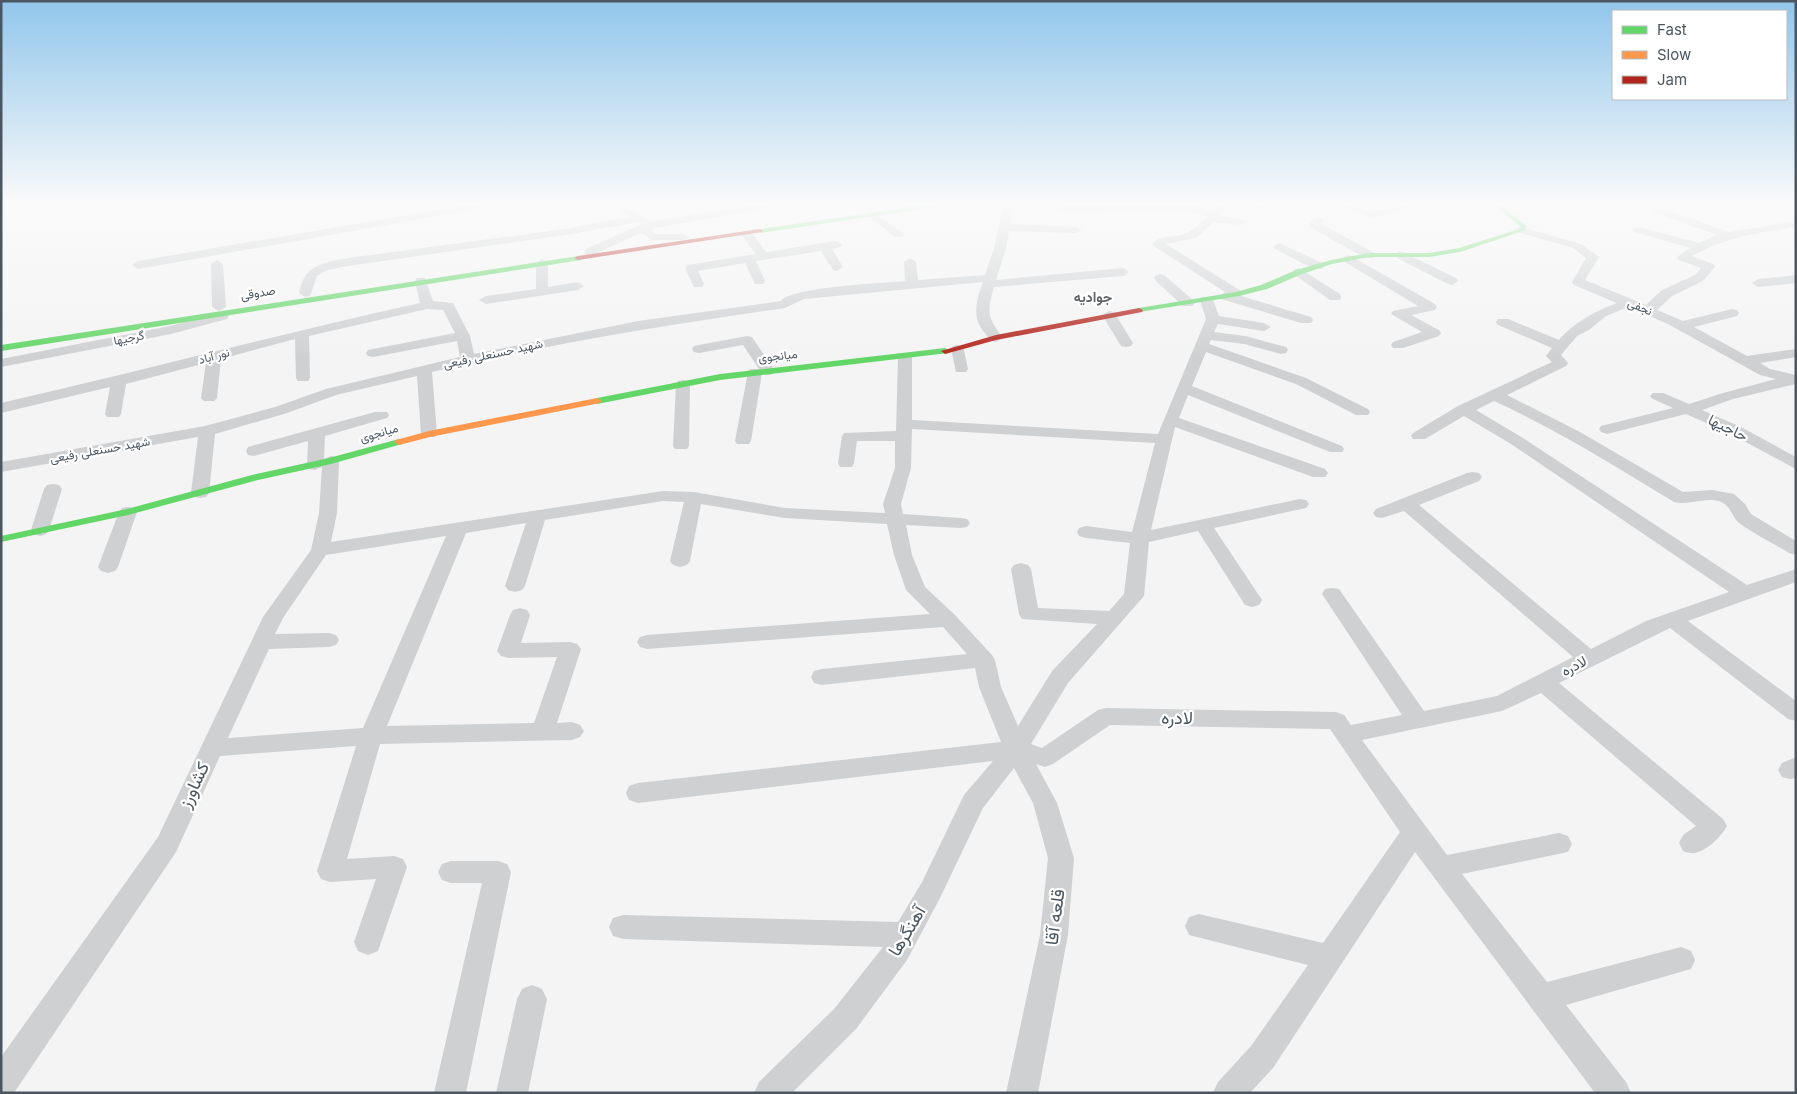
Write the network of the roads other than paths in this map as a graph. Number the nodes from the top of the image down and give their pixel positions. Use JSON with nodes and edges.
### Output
{"nodes":[{"id":1,"x":189,"y":256,"type":"edge"},
{"id":2,"x":392,"y":256,"type":"edge"},
{"id":3,"x":562,"y":256,"type":"edge"},
{"id":4,"x":591,"y":256,"type":"edge"},
{"id":5,"x":763,"y":256,"type":"edge"},
{"id":6,"x":833,"y":256,"type":"edge"},
{"id":7,"x":998,"y":256,"type":"edge"},
{"id":8,"x":1175,"y":256,"type":"edge"},
{"id":9,"x":1298,"y":256,"type":"edge"},
{"id":10,"x":1364,"y":256,"type":"edge"},
{"id":11,"x":1403,"y":256,"type":"edge"},
{"id":12,"x":1590,"y":256,"type":"edge"},
{"id":13,"x":1685,"y":256,"type":"edge"},
{"id":14,"x":749,"y":259,"type":"junction"},
{"id":15,"x":1349,"y":259,"type":"junction"},
{"id":16,"x":910,"y":262,"type":"dead end"},
{"id":17,"x":542,"y":263,"type":"junction"},
{"id":18,"x":217,"y":264,"type":"dead end"},
{"id":19,"x":138,"y":265,"type":"dead end"},
{"id":20,"x":1318,"y":266,"type":"junction"},
{"id":21,"x":837,"y":267,"type":"dead end"},
{"id":22,"x":1123,"y":272,"type":"dead end"},
{"id":23,"x":1299,"y":272,"type":"junction"},
{"id":24,"x":1160,"y":278,"type":"dead end"},
{"id":25,"x":1796,"y":279,"type":"edge"},
{"id":26,"x":759,"y":281,"type":"dead end"},
{"id":27,"x":990,"y":281,"type":"junction"},
{"id":28,"x":1452,"y":281,"type":"dead end"},
{"id":29,"x":421,"y":282,"type":"junction"},
{"id":30,"x":1758,"y":283,"type":"dead end"},
{"id":31,"x":698,"y":284,"type":"dead end"},
{"id":32,"x":912,"y":284,"type":"junction"},
{"id":33,"x":578,"y":286,"type":"dead end"},
{"id":34,"x":1254,"y":290,"type":"junction"},
{"id":35,"x":542,"y":292,"type":"junction"},
{"id":36,"x":305,"y":293,"type":"junction"},
{"id":37,"x":1231,"y":295,"type":"junction"},
{"id":38,"x":1335,"y":297,"type":"dead end"},
{"id":39,"x":486,"y":300,"type":"dead end"},
{"id":40,"x":1207,"y":300,"type":"junction"},
{"id":41,"x":1188,"y":303,"type":"junction"},
{"id":42,"x":1628,"y":303,"type":"junction"},
{"id":43,"x":427,"y":305,"type":"junction"},
{"id":44,"x":1296,"y":306,"type":"dead end"},
{"id":45,"x":218,"y":307,"type":"junction"},
{"id":46,"x":255,"y":307,"type":"junction"},
{"id":47,"x":1648,"y":311,"type":"junction"},
{"id":48,"x":1732,"y":314,"type":"dead end"},
{"id":49,"x":1109,"y":315,"type":"junction"},
{"id":50,"x":1306,"y":320,"type":"dead end"},
{"id":51,"x":1503,"y":322,"type":"dead end"},
{"id":52,"x":1681,"y":326,"type":"junction"},
{"id":53,"x":1264,"y":327,"type":"dead end"},
{"id":54,"x":302,"y":333,"type":"junction"},
{"id":55,"x":1207,"y":333,"type":"junction"},
{"id":56,"x":463,"y":336,"type":"junction"},
{"id":57,"x":996,"y":338,"type":"junction"},
{"id":58,"x":1,"y":341,"type":"edge"},
{"id":59,"x":1126,"y":344,"type":"dead end"},
{"id":60,"x":1398,"y":345,"type":"dead end"},
{"id":61,"x":1560,"y":346,"type":"junction"},
{"id":62,"x":1,"y":348,"type":"edge"},
{"id":63,"x":699,"y":349,"type":"dead end"},
{"id":64,"x":958,"y":349,"type":"junction"},
{"id":65,"x":1281,"y":350,"type":"dead end"},
{"id":66,"x":373,"y":353,"type":"dead end"},
{"id":67,"x":1796,"y":353,"type":"edge"},
{"id":68,"x":214,"y":356,"type":"junction"},
{"id":69,"x":905,"y":357,"type":"junction"},
{"id":70,"x":468,"y":359,"type":"junction"},
{"id":71,"x":1744,"y":361,"type":"junction"},
{"id":72,"x":1,"y":363,"type":"edge"},
{"id":73,"x":961,"y":369,"type":"dead end"},
{"id":74,"x":424,"y":370,"type":"junction"},
{"id":75,"x":762,"y":372,"type":"junction"},
{"id":76,"x":303,"y":378,"type":"dead end"},
{"id":77,"x":1795,"y":380,"type":"edge"},
{"id":78,"x":119,"y":381,"type":"junction"},
{"id":79,"x":683,"y":384,"type":"junction"},
{"id":80,"x":1184,"y":388,"type":"junction"},
{"id":81,"x":1494,"y":395,"type":"junction"},
{"id":82,"x":1658,"y":396,"type":"dead end"},
{"id":83,"x":209,"y":398,"type":"dead end"},
{"id":84,"x":1,"y":408,"type":"edge"},
{"id":85,"x":1463,"y":409,"type":"junction"},
{"id":86,"x":1689,"y":409,"type":"junction"},
{"id":87,"x":1362,"y":412,"type":"dead end"},
{"id":88,"x":113,"y":414,"type":"dead end"},
{"id":89,"x":381,"y":415,"type":"dead end"},
{"id":90,"x":1170,"y":420,"type":"junction"},
{"id":91,"x":1607,"y":428,"type":"dead end"},
{"id":92,"x":904,"y":430,"type":"junction"},
{"id":93,"x":208,"y":431,"type":"junction"},
{"id":94,"x":317,"y":434,"type":"junction"},
{"id":95,"x":429,"y":434,"type":"junction"},
{"id":96,"x":1419,"y":436,"type":"dead end"},
{"id":97,"x":1165,"y":439,"type":"junction"},
{"id":98,"x":743,"y":441,"type":"dead end"},
{"id":99,"x":681,"y":446,"type":"dead end"},
{"id":100,"x":1336,"y":449,"type":"dead end"},
{"id":101,"x":254,"y":451,"type":"dead end"},
{"id":102,"x":323,"y":463,"type":"junction"},
{"id":103,"x":846,"y":463,"type":"dead end"},
{"id":104,"x":1796,"y":464,"type":"edge"},
{"id":105,"x":1,"y":467,"type":"edge"},
{"id":106,"x":1319,"y":474,"type":"dead end"},
{"id":107,"x":1473,"y":477,"type":"dead end"},
{"id":108,"x":53,"y":489,"type":"dead end"},
{"id":109,"x":200,"y":493,"type":"junction"},
{"id":110,"x":694,"y":497,"type":"junction"},
{"id":111,"x":1406,"y":503,"type":"junction"},
{"id":112,"x":1300,"y":504,"type":"dead end"},
{"id":113,"x":128,"y":512,"type":"junction"},
{"id":114,"x":1382,"y":513,"type":"dead end"},
{"id":115,"x":538,"y":515,"type":"junction"},
{"id":116,"x":895,"y":520,"type":"junction"},
{"id":117,"x":961,"y":523,"type":"dead end"},
{"id":118,"x":1203,"y":525,"type":"junction"},
{"id":119,"x":458,"y":529,"type":"junction"},
{"id":120,"x":40,"y":530,"type":"junction"},
{"id":121,"x":1086,"y":532,"type":"dead end"},
{"id":122,"x":1140,"y":538,"type":"junction"},
{"id":123,"x":1,"y":539,"type":"edge"},
{"id":124,"x":1796,"y":549,"type":"edge"},
{"id":125,"x":320,"y":550,"type":"junction"},
{"id":126,"x":680,"y":561,"type":"dead end"},
{"id":127,"x":108,"y":567,"type":"dead end"},
{"id":128,"x":1022,"y":569,"type":"dead end"},
{"id":129,"x":1796,"y":575,"type":"edge"},
{"id":130,"x":515,"y":586,"type":"dead end"},
{"id":131,"x":1745,"y":593,"type":"junction"},
{"id":132,"x":1332,"y":594,"type":"dead end"},
{"id":133,"x":1252,"y":600,"type":"dead end"},
{"id":134,"x":520,"y":616,"type":"dead end"},
{"id":135,"x":1114,"y":618,"type":"junction"},
{"id":136,"x":1672,"y":619,"type":"junction"},
{"id":137,"x":948,"y":620,"type":"junction"},
{"id":138,"x":328,"y":640,"type":"dead end"},
{"id":139,"x":261,"y":642,"type":"junction"},
{"id":140,"x":647,"y":642,"type":"dead end"},
{"id":141,"x":1588,"y":659,"type":"junction"},
{"id":142,"x":984,"y":660,"type":"junction"},
{"id":143,"x":822,"y":677,"type":"dead end"},
{"id":144,"x":1543,"y":682,"type":"junction"},
{"id":145,"x":1796,"y":713,"type":"edge"},
{"id":146,"x":1418,"y":720,"type":"junction"},
{"id":147,"x":572,"y":731,"type":"dead end"},
{"id":148,"x":542,"y":732,"type":"junction"},
{"id":149,"x":1346,"y":735,"type":"junction"},
{"id":150,"x":371,"y":736,"type":"junction"},
{"id":151,"x":212,"y":748,"type":"junction"},
{"id":152,"x":1016,"y":749,"type":"junction"},
{"id":153,"x":638,"y":793,"type":"dead end"},
{"id":154,"x":1414,"y":832,"type":"junction"},
{"id":155,"x":1692,"y":843,"type":"dead end"},
{"id":156,"x":1559,"y":844,"type":"dead end"},
{"id":157,"x":1441,"y":867,"type":"junction"},
{"id":158,"x":451,"y":872,"type":"dead end"},
{"id":159,"x":1199,"y":926,"type":"dead end"},
{"id":160,"x":623,"y":927,"type":"dead end"},
{"id":161,"x":906,"y":934,"type":"junction"},
{"id":162,"x":368,"y":942,"type":"dead end"},
{"id":163,"x":1329,"y":957,"type":"junction"},
{"id":164,"x":1680,"y":960,"type":"dead end"},
{"id":165,"x":1541,"y":998,"type":"junction"},
{"id":166,"x":532,"y":999,"type":"dead end"},
{"id":167,"x":1,"y":1084,"type":"edge"},
{"id":168,"x":450,"y":1093,"type":"edge"},
{"id":169,"x":512,"y":1093,"type":"edge"},
{"id":170,"x":770,"y":1093,"type":"edge"},
{"id":171,"x":1022,"y":1093,"type":"edge"},
{"id":172,"x":1229,"y":1093,"type":"edge"},
{"id":173,"x":1615,"y":1093,"type":"edge"}],
"edges":[{"from":1,"to":19,"type":"street"},
{"from":2,"to":36,"type":"street"},
{"from":3,"to":36,"type":"main road","name":"صدوقی"},
{"from":4,"to":17,"type":"main road","name":"صدوقی"},
{"from":5,"to":14,"type":"street"},
{"from":6,"to":21,"type":"street"},
{"from":7,"to":27,"type":"street"},
{"from":8,"to":37,"type":"street"},
{"from":9,"to":20,"type":"street"},
{"from":10,"to":15,"type":"main road","name":"میانجوی"},
{"from":11,"to":28,"type":"street"},
{"from":12,"to":42,"type":"street","name":"نجفی"},
{"from":13,"to":47,"type":"street"},
{"from":14,"to":26,"type":"street"},
{"from":14,"to":31,"type":"street"},
{"from":15,"to":20,"type":"main road","name":"میانجوی"},
{"from":15,"to":60,"type":"street"},
{"from":16,"to":32,"type":"street"},
{"from":17,"to":29,"type":"main road","name":"صدوقی"},
{"from":17,"to":35,"type":"street"},
{"from":18,"to":45,"type":"street"},
{"from":20,"to":23,"type":"main road","name":"میانجوی"},
{"from":22,"to":27,"type":"street","name":"شهید حسنعلی رفیعی"},
{"from":23,"to":34,"type":"main road","name":"میانجوی"},
{"from":23,"to":38,"type":"street"},
{"from":24,"to":41,"type":"street"},
{"from":25,"to":30,"type":"street"},
{"from":27,"to":32,"type":"street","name":"شهید حسنعلی رفیعی"},
{"from":27,"to":57,"type":"street"},
{"from":29,"to":43,"type":"street"},
{"from":29,"to":46,"type":"main road","name":"صدوقی"},
{"from":32,"to":70,"type":"street","name":"شهید حسنعلی رفیعی"},
{"from":33,"to":35,"type":"street"},
{"from":34,"to":37,"type":"main road","name":"میانجوی"},
{"from":34,"to":44,"type":"street"},
{"from":35,"to":39,"type":"street"},
{"from":36,"to":45,"type":"main road","name":"صدوقی"},
{"from":37,"to":40,"type":"main road","name":"میانجوی"},
{"from":37,"to":50,"type":"street"},
{"from":40,"to":41,"type":"main road","name":"میانجوی"},
{"from":40,"to":55,"type":"street"},
{"from":41,"to":49,"type":"main road","name":"میانجوی"},
{"from":42,"to":47,"type":"street","name":"نجفی"},
{"from":42,"to":61,"type":"street"},
{"from":43,"to":54,"type":"street","name":"نور آباد"},
{"from":43,"to":56,"type":"street"},
{"from":45,"to":58,"type":"main road","name":"صدوقی"},
{"from":46,"to":62,"type":"main road","name":"صدوقی"},
{"from":46,"to":72,"type":"street","name":"گرجیها"},
{"from":47,"to":52,"type":"street","name":"نجفی"},
{"from":48,"to":52,"type":"street"},
{"from":49,"to":57,"type":"main road","name":"میانجوی"},
{"from":49,"to":59,"type":"street"},
{"from":51,"to":61,"type":"street"},
{"from":52,"to":71,"type":"street","name":"نجفی"},
{"from":53,"to":55,"type":"street"},
{"from":54,"to":68,"type":"street","name":"نور آباد"},
{"from":54,"to":76,"type":"street"},
{"from":55,"to":65,"type":"street"},
{"from":55,"to":80,"type":"street","name":"آهنگرها"},
{"from":55,"to":87,"type":"street"},
{"from":56,"to":66,"type":"street"},
{"from":56,"to":70,"type":"street"},
{"from":57,"to":64,"type":"main road","name":"میانجوی"},
{"from":61,"to":81,"type":"street"},
{"from":63,"to":75,"type":"street"},
{"from":64,"to":69,"type":"main road","name":"میانجوی"},
{"from":64,"to":73,"type":"street"},
{"from":67,"to":71,"type":"street"},
{"from":68,"to":78,"type":"street","name":"نور آباد"},
{"from":68,"to":83,"type":"street"},
{"from":69,"to":75,"type":"main road","name":"میانجوی"},
{"from":69,"to":92,"type":"street"},
{"from":70,"to":74,"type":"street","name":"شهید حسنعلی رفیعی"},
{"from":71,"to":77,"type":"street","name":"نجفی"},
{"from":74,"to":93,"type":"street","name":"شهید حسنعلی رفیعی"},
{"from":74,"to":95,"type":"street"},
{"from":75,"to":79,"type":"main road","name":"میانجوی"},
{"from":75,"to":98,"type":"street"},
{"from":77,"to":86,"type":"street"},
{"from":78,"to":84,"type":"street","name":"نور آباد"},
{"from":78,"to":88,"type":"street"},
{"from":79,"to":95,"type":"main road","name":"میانجوی"},
{"from":79,"to":99,"type":"street"},
{"from":80,"to":90,"type":"street","name":"آهنگرها"},
{"from":80,"to":100,"type":"street"},
{"from":81,"to":85,"type":"street"},
{"from":81,"to":124,"type":"street"},
{"from":82,"to":86,"type":"street","name":"حاجیها"},
{"from":85,"to":96,"type":"street"},
{"from":85,"to":131,"type":"street"},
{"from":86,"to":91,"type":"street"},
{"from":86,"to":104,"type":"street","name":"حاجیها"},
{"from":89,"to":94,"type":"street"},
{"from":90,"to":97,"type":"street","name":"آهنگرها"},
{"from":90,"to":106,"type":"street"},
{"from":92,"to":97,"type":"street"},
{"from":92,"to":103,"type":"street"},
{"from":92,"to":116,"type":"street"},
{"from":93,"to":105,"type":"street","name":"شهید حسنعلی رفیعی"},
{"from":93,"to":109,"type":"street"},
{"from":94,"to":101,"type":"street"},
{"from":94,"to":102,"type":"street"},
{"from":95,"to":102,"type":"main road","name":"میانجوی"},
{"from":97,"to":122,"type":"street","name":"آهنگرها"},
{"from":102,"to":109,"type":"main road","name":"میانجوی"},
{"from":102,"to":125,"type":"street","name":"کشاورز"},
{"from":107,"to":111,"type":"street"},
{"from":108,"to":120,"type":"street"},
{"from":109,"to":113,"type":"main road","name":"میانجوی"},
{"from":110,"to":115,"type":"street"},
{"from":110,"to":116,"type":"street"},
{"from":110,"to":126,"type":"street"},
{"from":111,"to":114,"type":"street"},
{"from":111,"to":141,"type":"street"},
{"from":112,"to":118,"type":"street"},
{"from":113,"to":120,"type":"main road","name":"میانجوی"},
{"from":113,"to":127,"type":"street"},
{"from":115,"to":119,"type":"street"},
{"from":115,"to":130,"type":"street"},
{"from":116,"to":117,"type":"street"},
{"from":116,"to":137,"type":"street"},
{"from":118,"to":122,"type":"street"},
{"from":118,"to":133,"type":"street"},
{"from":119,"to":125,"type":"street"},
{"from":119,"to":150,"type":"street"},
{"from":120,"to":123,"type":"main road","name":"میانجوی"},
{"from":121,"to":122,"type":"street"},
{"from":122,"to":135,"type":"street","name":"آهنگرها"},
{"from":125,"to":139,"type":"street","name":"کشاورز"},
{"from":128,"to":135,"type":"street"},
{"from":129,"to":131,"type":"street","name":"لادره"},
{"from":131,"to":136,"type":"street","name":"لادره"},
{"from":132,"to":146,"type":"street"},
{"from":134,"to":148,"type":"street"},
{"from":135,"to":152,"type":"street","name":"آهنگرها"},
{"from":136,"to":141,"type":"street","name":"لادره"},
{"from":136,"to":145,"type":"street"},
{"from":137,"to":140,"type":"street"},
{"from":137,"to":142,"type":"street"},
{"from":138,"to":139,"type":"street"},
{"from":139,"to":151,"type":"street","name":"کشاورز"},
{"from":141,"to":144,"type":"street","name":"لادره"},
{"from":142,"to":143,"type":"street"},
{"from":142,"to":152,"type":"street","name":"قلعه آقا"},
{"from":144,"to":146,"type":"street","name":"لادره"},
{"from":144,"to":155,"type":"street"},
{"from":146,"to":149,"type":"street","name":"لادره"},
{"from":147,"to":148,"type":"street"},
{"from":148,"to":150,"type":"street"},
{"from":149,"to":152,"type":"street","name":"لادره"},
{"from":149,"to":154,"type":"street","name":"لادره"},
{"from":150,"to":151,"type":"street"},
{"from":150,"to":162,"type":"street"},
{"from":151,"to":167,"type":"street","name":"کشاورز"},
{"from":152,"to":153,"type":"street"},
{"from":152,"to":161,"type":"street","name":"آهنگرها"},
{"from":152,"to":171,"type":"street","name":"قلعه آقا"},
{"from":154,"to":157,"type":"street","name":"لادره"},
{"from":154,"to":163,"type":"street"},
{"from":156,"to":157,"type":"street"},
{"from":157,"to":165,"type":"street","name":"لادره"},
{"from":158,"to":168,"type":"street"},
{"from":159,"to":163,"type":"street"},
{"from":160,"to":161,"type":"street"},
{"from":161,"to":170,"type":"street","name":"آهنگرها"},
{"from":163,"to":172,"type":"street"},
{"from":164,"to":165,"type":"street"},
{"from":165,"to":173,"type":"street","name":"لادره"},
{"from":166,"to":169,"type":"street"}]}
